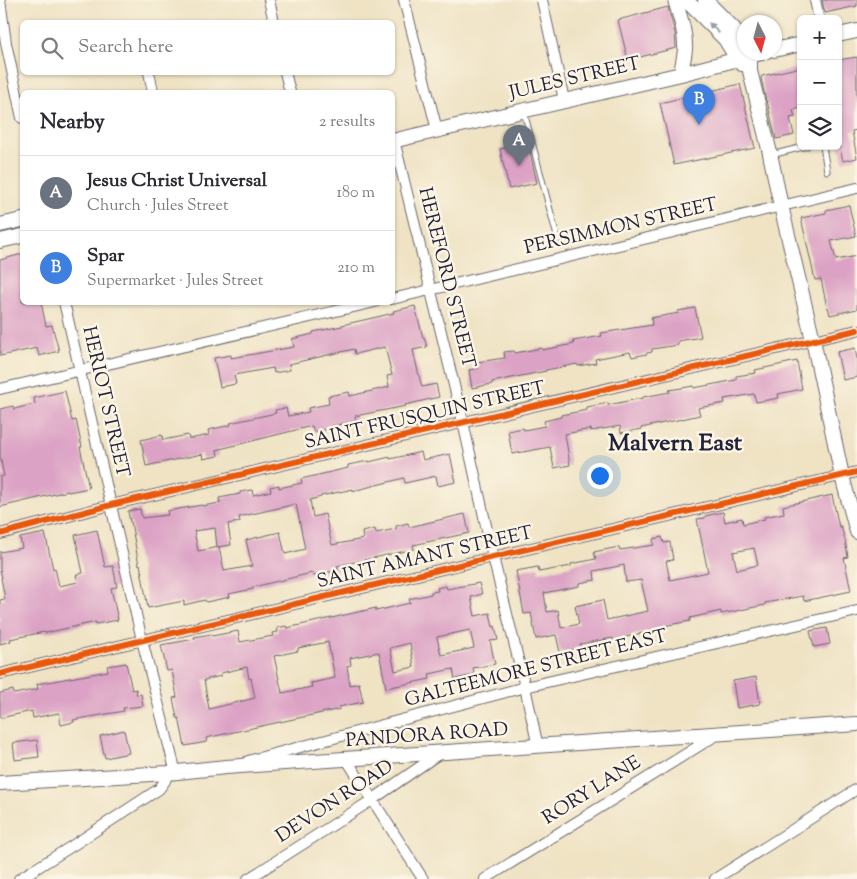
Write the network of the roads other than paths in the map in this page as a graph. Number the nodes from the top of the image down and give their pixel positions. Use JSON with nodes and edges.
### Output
{"nodes":[{"id":1,"x":0,"y":0,"type":"edge"},
{"id":2,"x":269,"y":0,"type":"edge"},
{"id":3,"x":404,"y":0,"type":"edge"},
{"id":4,"x":542,"y":0,"type":"edge"},
{"id":5,"x":675,"y":0,"type":"edge"},
{"id":6,"x":686,"y":0,"type":"edge"},
{"id":7,"x":705,"y":0,"type":"edge"},
{"id":8,"x":815,"y":0,"type":"edge"},
{"id":9,"x":818,"y":15,"type":"edge"},
{"id":10,"x":274,"y":20,"type":"edge"},
{"id":11,"x":857,"y":31,"type":"edge"},
{"id":12,"x":842,"y":34,"type":"edge"},
{"id":13,"x":737,"y":36,"type":"edge"},
{"id":14,"x":797,"y":45,"type":"edge"},
{"id":15,"x":737,"y":47,"type":"edge"},
{"id":16,"x":782,"y":48,"type":"edge"},
{"id":17,"x":737,"y":56,"type":"edge"},
{"id":18,"x":747,"y":60,"type":"edge"},
{"id":19,"x":681,"y":74,"type":"junction"},
{"id":20,"x":150,"y":75,"type":"edge"},
{"id":21,"x":286,"y":75,"type":"edge"},
{"id":22,"x":153,"y":90,"type":"edge"},
{"id":23,"x":290,"y":90,"type":"edge"},
{"id":24,"x":564,"y":100,"type":"junction"},
{"id":25,"x":20,"y":109,"type":"edge"},
{"id":26,"x":524,"y":110,"type":"junction"},
{"id":27,"x":438,"y":130,"type":"junction"},
{"id":28,"x":395,"y":140,"type":"edge"},
{"id":29,"x":395,"y":144,"type":"edge"},
{"id":30,"x":797,"y":148,"type":"edge"},
{"id":31,"x":824,"y":150,"type":"edge"},
{"id":32,"x":770,"y":155,"type":"junction"},
{"id":33,"x":827,"y":170,"type":"dead end"},
{"id":34,"x":857,"y":188,"type":"edge"},
{"id":35,"x":781,"y":206,"type":"junction"},
{"id":36,"x":20,"y":220,"type":"edge"},
{"id":37,"x":0,"y":225,"type":"edge"},
{"id":38,"x":20,"y":236,"type":"edge"},
{"id":39,"x":558,"y":240,"type":"dead end"},
{"id":40,"x":0,"y":241,"type":"edge"},
{"id":41,"x":431,"y":290,"type":"junction"},
{"id":42,"x":395,"y":297,"type":"edge"},
{"id":43,"x":65,"y":305,"type":"edge"},
{"id":44,"x":362,"y":305,"type":"edge"},
{"id":45,"x":857,"y":330,"type":"edge"},
{"id":46,"x":813,"y":340,"type":"junction"},
{"id":47,"x":79,"y":370,"type":"junction"},
{"id":48,"x":0,"y":389,"type":"edge"},
{"id":49,"x":463,"y":422,"type":"junction"},
{"id":50,"x":857,"y":472,"type":"edge"},
{"id":51,"x":842,"y":476,"type":"junction"},
{"id":52,"x":111,"y":505,"type":"junction"},
{"id":53,"x":857,"y":532,"type":"edge"},
{"id":54,"x":0,"y":534,"type":"edge"},
{"id":55,"x":493,"y":557,"type":"junction"},
{"id":56,"x":857,"y":611,"type":"edge"},
{"id":57,"x":142,"y":640,"type":"junction"},
{"id":58,"x":0,"y":674,"type":"edge"},
{"id":59,"x":525,"y":687,"type":"junction"},
{"id":60,"x":857,"y":724,"type":"edge"},
{"id":61,"x":719,"y":733,"type":"junction"},
{"id":62,"x":538,"y":747,"type":"junction"},
{"id":63,"x":440,"y":753,"type":"junction"},
{"id":64,"x":347,"y":760,"type":"junction"},
{"id":65,"x":226,"y":767,"type":"junction"},
{"id":66,"x":172,"y":773,"type":"junction"},
{"id":67,"x":0,"y":783,"type":"edge"},
{"id":68,"x":857,"y":789,"type":"edge"},
{"id":69,"x":372,"y":800,"type":"junction"},
{"id":70,"x":19,"y":879,"type":"edge"},
{"id":71,"x":248,"y":879,"type":"edge"},
{"id":72,"x":422,"y":879,"type":"edge"},
{"id":73,"x":485,"y":879,"type":"edge"},
{"id":74,"x":716,"y":879,"type":"edge"}],
"edges":[{"from":1,"to":25,"type":"street"},
{"from":2,"to":10,"type":"street"},
{"from":3,"to":27,"type":"street"},
{"from":4,"to":24,"type":"street"},
{"from":5,"to":19,"type":"street"},
{"from":15,"to":6,"type":"street","one_way":true},
{"from":7,"to":13,"type":"street"},
{"from":8,"to":9,"type":"street"},
{"from":11,"to":12,"type":"street"},
{"from":14,"to":16,"type":"street"},
{"from":17,"to":19,"type":"street","name":"JULES STREET"},
{"from":18,"to":32,"type":"street"},
{"from":19,"to":24,"type":"street","name":"JULES STREET"},
{"from":20,"to":22,"type":"street"},
{"from":21,"to":23,"type":"street"},
{"from":24,"to":26,"type":"street","name":"JULES STREET"},
{"from":26,"to":27,"type":"street","name":"JULES STREET"},
{"from":26,"to":39,"type":"lane"},
{"from":27,"to":28,"type":"street","name":"JULES STREET"},
{"from":29,"to":41,"type":"street","name":"HEREFORD STREET"},
{"from":30,"to":32,"type":"lane"},
{"from":31,"to":33,"type":"lane"},
{"from":32,"to":35,"type":"street"},
{"from":34,"to":35,"type":"street","name":"PERSIMMON STREET"},
{"from":35,"to":41,"type":"street","name":"PERSIMMON STREET"},
{"from":35,"to":46,"type":"street"},
{"from":36,"to":37,"type":"street"},
{"from":38,"to":40,"type":"street"},
{"from":41,"to":42,"type":"street","name":"PERSIMMON STREET"},
{"from":41,"to":49,"type":"street","name":"HEREFORD STREET"},
{"from":43,"to":47,"type":"street","name":"HERIOT STREET"},
{"from":44,"to":47,"type":"street"},
{"from":45,"to":46,"type":"street","name":"SAINT FRUSQUIN STREET"},
{"from":46,"to":49,"type":"street","name":"SAINT FRUSQUIN STREET"},
{"from":46,"to":51,"type":"street"},
{"from":47,"to":48,"type":"street"},
{"from":47,"to":52,"type":"street","name":"HERIOT STREET"},
{"from":49,"to":52,"type":"street","name":"SAINT FRUSQUIN STREET"},
{"from":49,"to":55,"type":"street","name":"HEREFORD STREET"},
{"from":50,"to":51,"type":"street","name":"SAINT AMANT STREET"},
{"from":51,"to":53,"type":"street"},
{"from":51,"to":55,"type":"street","name":"SAINT AMANT STREET"},
{"from":52,"to":54,"type":"street","name":"SAINT FRUSQUIN STREET"},
{"from":52,"to":57,"type":"street","name":"HERIOT STREET"},
{"from":55,"to":57,"type":"street","name":"SAINT AMANT STREET"},
{"from":55,"to":59,"type":"street","name":"HEREFORD STREET"},
{"from":56,"to":59,"type":"street","name":"GALTEEMORE STREET EAST"},
{"from":57,"to":58,"type":"street","name":"SAINT AMANT STREET"},
{"from":57,"to":66,"type":"street","name":"HERIOT STREET"},
{"from":59,"to":62,"type":"street","name":"HEREFORD STREET"},
{"from":59,"to":65,"type":"street","name":"GALTEEMORE STREET EAST"},
{"from":60,"to":61,"type":"street","name":"PANDORA ROAD"},
{"from":61,"to":62,"type":"street","name":"PANDORA ROAD"},
{"from":61,"to":73,"type":"street","name":"RORY LANE"},
{"from":62,"to":63,"type":"street","name":"PANDORA ROAD"},
{"from":63,"to":64,"type":"street","name":"PANDORA ROAD"},
{"from":63,"to":69,"type":"street","name":"DEVON ROAD"},
{"from":64,"to":65,"type":"street","name":"PANDORA ROAD"},
{"from":64,"to":69,"type":"street"},
{"from":65,"to":66,"type":"street","name":"PANDORA ROAD"},
{"from":66,"to":67,"type":"street","name":"PANDORA ROAD"},
{"from":66,"to":70,"type":"street"},
{"from":68,"to":74,"type":"street"},
{"from":69,"to":71,"type":"street","name":"DEVON ROAD"},
{"from":69,"to":72,"type":"street"}]}
